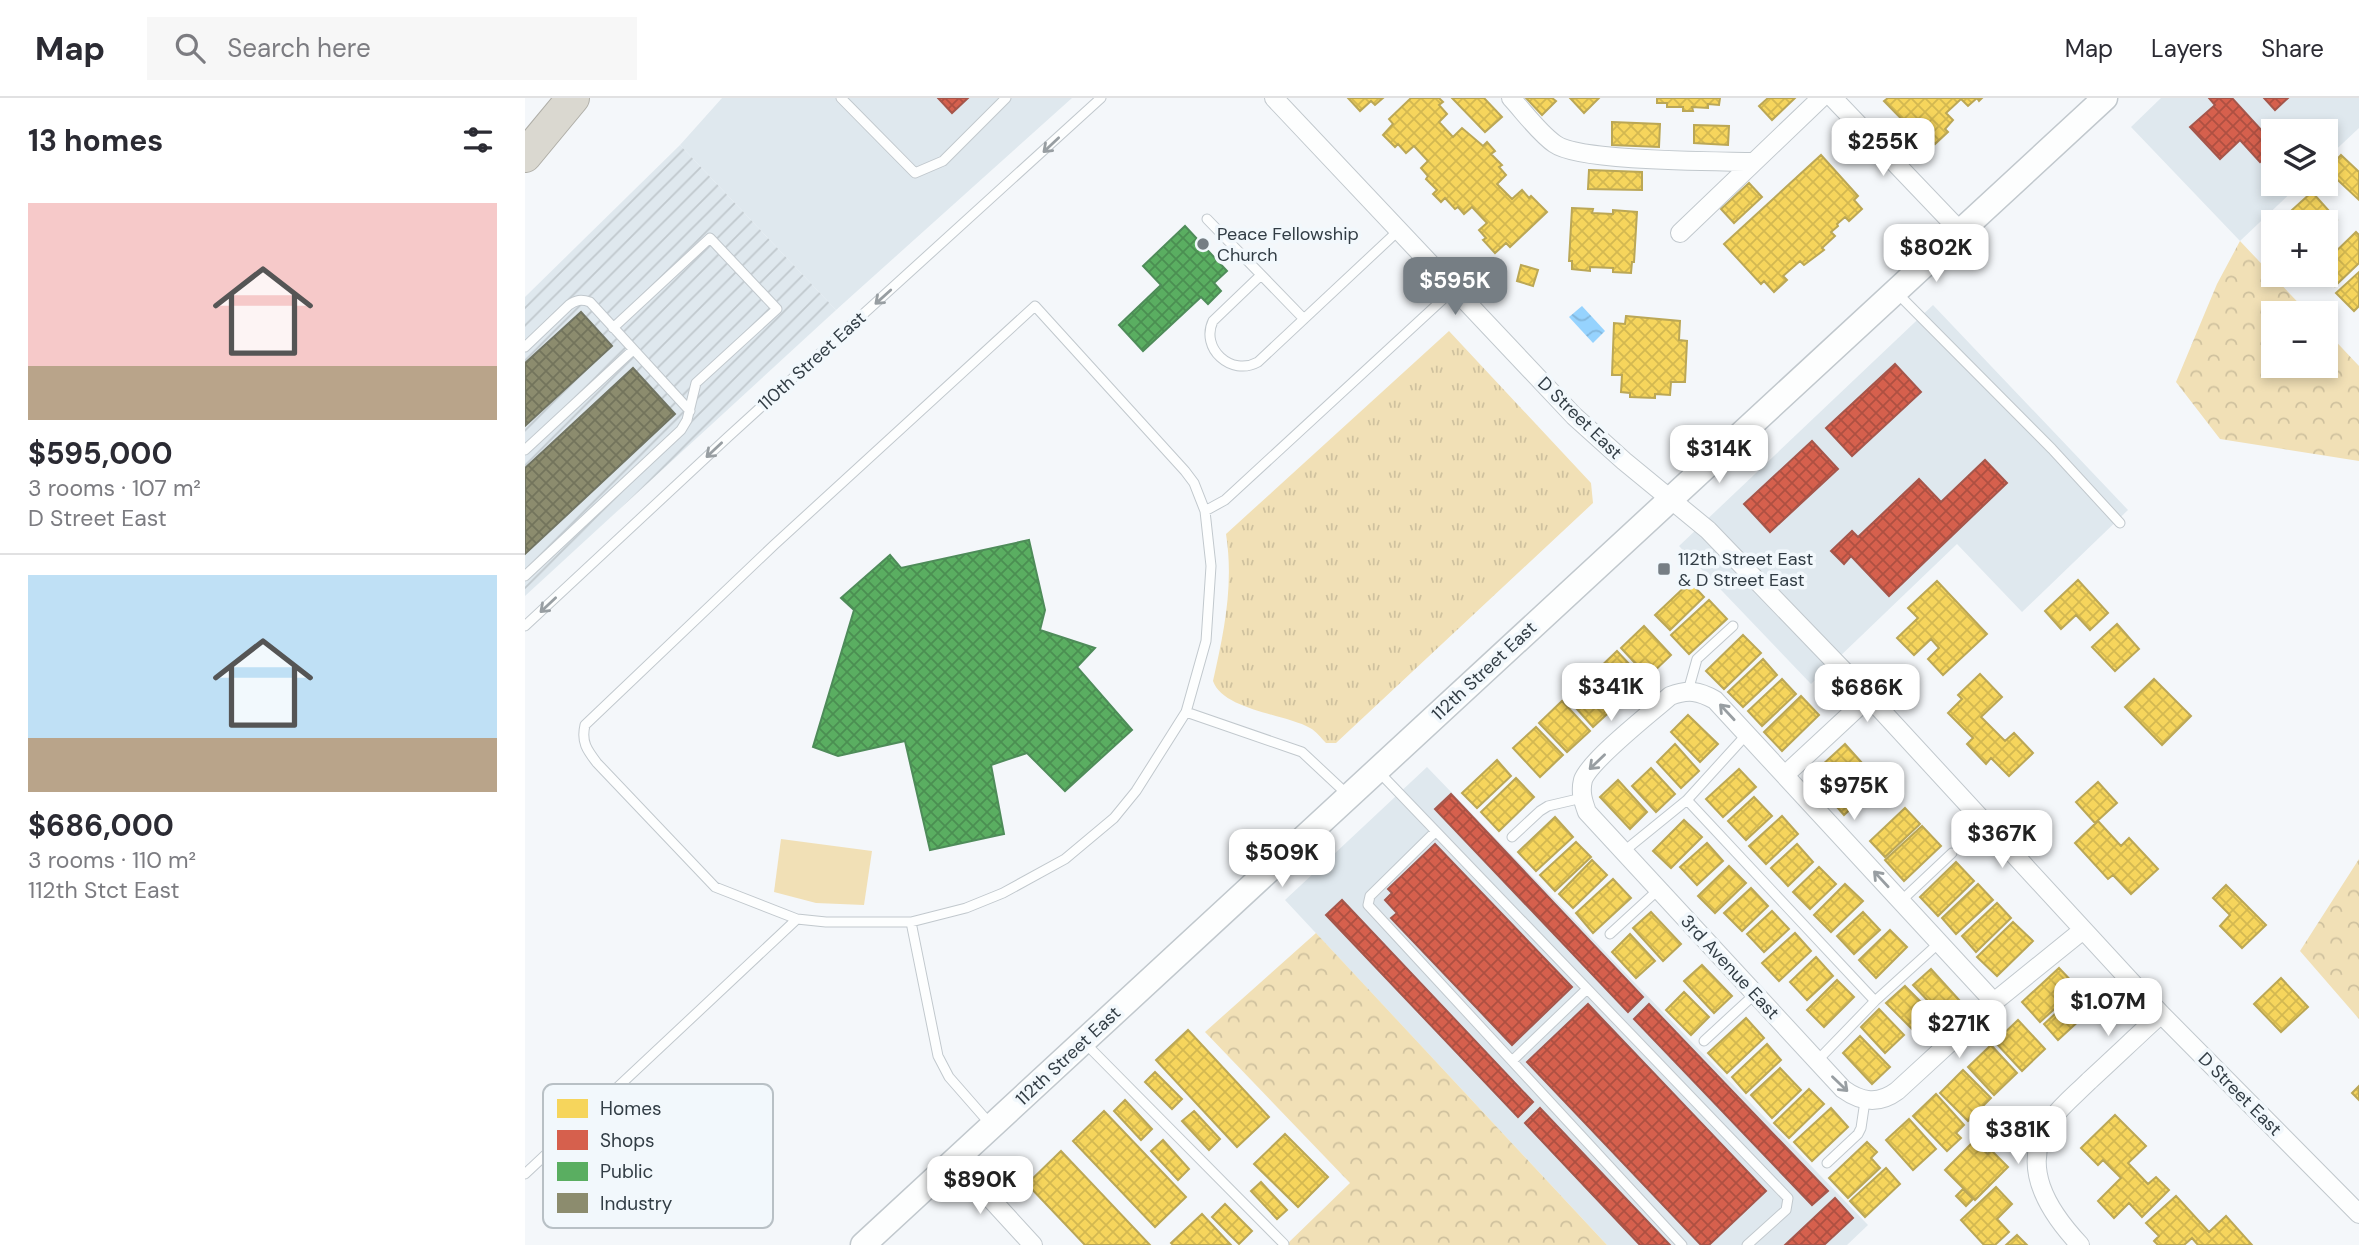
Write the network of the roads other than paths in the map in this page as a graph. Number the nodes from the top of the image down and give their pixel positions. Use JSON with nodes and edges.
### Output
{"nodes":[{"id":1,"x":567,"y":98,"type":"edge"},
{"id":2,"x":573,"y":98,"type":"edge"},
{"id":3,"x":841,"y":98,"type":"edge"},
{"id":4,"x":1006,"y":98,"type":"edge"},
{"id":5,"x":1101,"y":98,"type":"edge"},
{"id":6,"x":1274,"y":98,"type":"edge"},
{"id":7,"x":1511,"y":98,"type":"edge"},
{"id":8,"x":1821,"y":98,"type":"edge"},
{"id":9,"x":1833,"y":98,"type":"edge"},
{"id":10,"x":2105,"y":98,"type":"edge"},
{"id":11,"x":525,"y":138,"type":"edge"},
{"id":12,"x":525,"y":156,"type":"edge"},
{"id":13,"x":1753,"y":162,"type":"junction"},
{"id":14,"x":1207,"y":219,"type":"dead end"},
{"id":15,"x":1399,"y":230,"type":"junction"},
{"id":16,"x":1960,"y":231,"type":"junction"},
{"id":17,"x":1680,"y":233,"type":"dead end"},
{"id":18,"x":1261,"y":275,"type":"junction"},
{"id":19,"x":1454,"y":289,"type":"junction"},
{"id":20,"x":1895,"y":291,"type":"junction"},
{"id":21,"x":1304,"y":319,"type":"junction"},
{"id":22,"x":613,"y":328,"type":"junction"},
{"id":23,"x":525,"y":346,"type":"edge"},
{"id":24,"x":633,"y":350,"type":"junction"},
{"id":25,"x":690,"y":411,"type":"junction"},
{"id":26,"x":525,"y":450,"type":"edge"},
{"id":27,"x":1670,"y":499,"type":"junction"},
{"id":28,"x":1205,"y":512,"type":"junction"},
{"id":29,"x":2120,"y":523,"type":"dead end"},
{"id":30,"x":525,"y":576,"type":"edge"},
{"id":31,"x":525,"y":626,"type":"edge"},
{"id":32,"x":1733,"y":626,"type":"dead end"},
{"id":33,"x":1688,"y":691,"type":"junction"},
{"id":34,"x":1869,"y":697,"type":"junction"},
{"id":35,"x":1186,"y":712,"type":"junction"},
{"id":36,"x":1747,"y":734,"type":"junction"},
{"id":37,"x":1377,"y":770,"type":"junction"},
{"id":38,"x":1785,"y":775,"type":"junction"},
{"id":39,"x":1349,"y":796,"type":"junction"},
{"id":40,"x":1581,"y":798,"type":"junction"},
{"id":41,"x":1687,"y":800,"type":"junction"},
{"id":42,"x":1435,"y":832,"type":"junction"},
{"id":43,"x":1512,"y":836,"type":"dead end"},
{"id":44,"x":1623,"y":852,"type":"junction"},
{"id":45,"x":1952,"y":853,"type":"dead end"},
{"id":46,"x":1658,"y":890,"type":"junction"},
{"id":47,"x":1901,"y":901,"type":"junction"},
{"id":48,"x":797,"y":919,"type":"junction"},
{"id":49,"x":911,"y":922,"type":"junction"},
{"id":50,"x":2083,"y":930,"type":"junction"},
{"id":51,"x":1610,"y":934,"type":"dead end"},
{"id":52,"x":1939,"y":943,"type":"junction"},
{"id":53,"x":1587,"y":989,"type":"junction"},
{"id":54,"x":1755,"y":994,"type":"junction"},
{"id":55,"x":1875,"y":1001,"type":"junction"},
{"id":56,"x":1994,"y":1002,"type":"junction"},
{"id":57,"x":2161,"y":1014,"type":"junction"},
{"id":58,"x":1084,"y":1041,"type":"junction"},
{"id":59,"x":1704,"y":1041,"type":"dead end"},
{"id":60,"x":1512,"y":1061,"type":"junction"},
{"id":61,"x":1817,"y":1061,"type":"junction"},
{"id":62,"x":621,"y":1084,"type":"edge"},
{"id":63,"x":1865,"y":1101,"type":"junction"},
{"id":64,"x":992,"y":1126,"type":"junction"},
{"id":65,"x":543,"y":1157,"type":"edge"},
{"id":66,"x":955,"y":1160,"type":"junction"},
{"id":67,"x":1827,"y":1163,"type":"dead end"},
{"id":68,"x":525,"y":1174,"type":"edge"},
{"id":69,"x":2359,"y":1214,"type":"edge"},
{"id":70,"x":1284,"y":1244,"type":"edge"},
{"id":71,"x":863,"y":1245,"type":"edge"},
{"id":72,"x":1033,"y":1245,"type":"edge"},
{"id":73,"x":1682,"y":1245,"type":"edge"},
{"id":74,"x":1747,"y":1245,"type":"edge"},
{"id":75,"x":2080,"y":1245,"type":"edge"}],
"edges":[{"from":1,"to":11,"type":"highway"},
{"from":2,"to":12,"type":"highway"},
{"from":3,"to":4,"type":"lane"},
{"from":5,"to":31,"type":"lane","name":"110th Street East","one_way":true},
{"from":6,"to":15,"type":"street","name":"D Street East"},
{"from":7,"to":13,"type":"street"},
{"from":8,"to":13,"type":"street"},
{"from":9,"to":16,"type":"street"},
{"from":10,"to":16,"type":"main road","name":"112th Street East"},
{"from":13,"to":17,"type":"street"},
{"from":14,"to":18,"type":"lane"},
{"from":15,"to":19,"type":"street","name":"D Street East"},
{"from":15,"to":21,"type":"lane"},
{"from":16,"to":20,"type":"main road","name":"112th Street East"},
{"from":18,"to":21,"type":"lane"},
{"from":18,"to":21,"type":"lane"},
{"from":19,"to":27,"type":"street","name":"D Street East"},
{"from":19,"to":28,"type":"lane"},
{"from":20,"to":27,"type":"main road","name":"112th Street East"},
{"from":20,"to":29,"type":"lane"},
{"from":22,"to":23,"type":"lane"},
{"from":22,"to":24,"type":"lane"},
{"from":22,"to":25,"type":"lane"},
{"from":24,"to":25,"type":"lane"},
{"from":24,"to":26,"type":"lane"},
{"from":25,"to":30,"type":"lane"},
{"from":27,"to":34,"type":"street","name":"D Street East"},
{"from":27,"to":37,"type":"main road","name":"112th Street East"},
{"from":28,"to":35,"type":"lane"},
{"from":28,"to":48,"type":"lane"},
{"from":32,"to":33,"type":"lane"},
{"from":36,"to":33,"type":"street","one_way":true},
{"from":33,"to":40,"type":"street","one_way":true},
{"from":34,"to":38,"type":"street"},
{"from":34,"to":50,"type":"street","name":"D Street East"},
{"from":35,"to":39,"type":"lane"},
{"from":35,"to":49,"type":"lane"},
{"from":36,"to":38,"type":"street"},
{"from":36,"to":41,"type":"lane"},
{"from":37,"to":39,"type":"main road","name":"112th Street East"},
{"from":37,"to":42,"type":"lane"},
{"from":47,"to":38,"type":"street","one_way":true},
{"from":39,"to":58,"type":"main road","name":"112th Street East"},
{"from":40,"to":43,"type":"lane"},
{"from":40,"to":44,"type":"street","name":"3rd Avenue East"},
{"from":41,"to":44,"type":"lane"},
{"from":41,"to":55,"type":"lane"},
{"from":42,"to":53,"type":"lane"},
{"from":42,"to":60,"type":"lane"},
{"from":44,"to":46,"type":"street","name":"3rd Avenue East"},
{"from":45,"to":47,"type":"lane"},
{"from":46,"to":51,"type":"lane"},
{"from":46,"to":54,"type":"street","name":"3rd Avenue East"},
{"from":47,"to":52,"type":"street"},
{"from":48,"to":49,"type":"lane"},
{"from":48,"to":62,"type":"lane"},
{"from":49,"to":64,"type":"lane"},
{"from":50,"to":56,"type":"street"},
{"from":50,"to":57,"type":"street","name":"D Street East"},
{"from":52,"to":55,"type":"lane"},
{"from":52,"to":56,"type":"street"},
{"from":53,"to":60,"type":"lane"},
{"from":53,"to":74,"type":"lane"},
{"from":54,"to":59,"type":"lane"},
{"from":54,"to":61,"type":"street","name":"3rd Avenue East"},
{"from":55,"to":61,"type":"lane"},
{"from":56,"to":63,"type":"street"},
{"from":57,"to":69,"type":"street","name":"D Street East"},
{"from":57,"to":75,"type":"street"},
{"from":58,"to":64,"type":"main road","name":"112th Street East"},
{"from":58,"to":70,"type":"lane"},
{"from":60,"to":73,"type":"lane"},
{"from":61,"to":63,"type":"street","name":"3rd Avenue East","one_way":true},
{"from":63,"to":67,"type":"lane"},
{"from":64,"to":66,"type":"main road","name":"112th Street East"},
{"from":65,"to":68,"type":"lane"},
{"from":66,"to":71,"type":"main road","name":"112th Street East"},
{"from":66,"to":72,"type":"street"}]}
